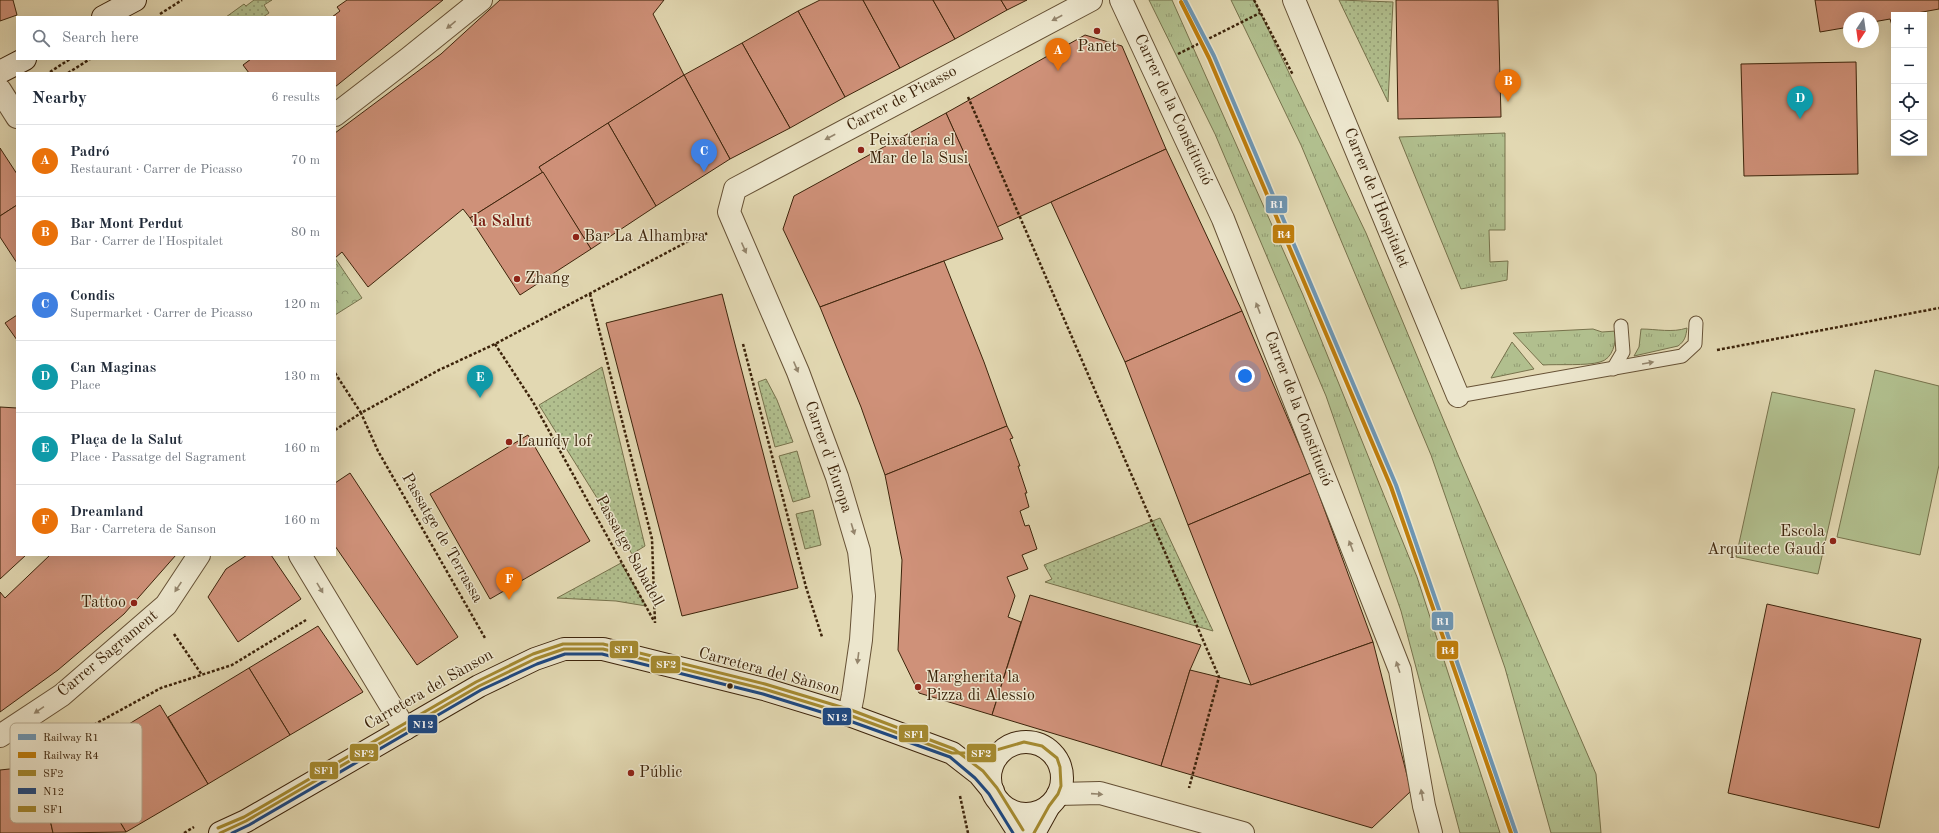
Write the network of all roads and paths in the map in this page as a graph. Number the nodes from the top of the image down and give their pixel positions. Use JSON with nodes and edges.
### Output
{"nodes":[{"id":1,"x":135,"y":0,"type":"edge"},
{"id":2,"x":182,"y":0,"type":"edge"},
{"id":3,"x":481,"y":0,"type":"edge"},
{"id":4,"x":1091,"y":0,"type":"edge"},
{"id":5,"x":1121,"y":0,"type":"edge"},
{"id":6,"x":1254,"y":0,"type":"edge"},
{"id":7,"x":1294,"y":0,"type":"edge"},
{"id":8,"x":105,"y":16,"type":"edge"},
{"id":9,"x":157,"y":16,"type":"edge"},
{"id":10,"x":1174,"y":56,"type":"dead end"},
{"id":11,"x":23,"y":60,"type":"edge"},
{"id":12,"x":68,"y":60,"type":"edge"},
{"id":13,"x":88,"y":60,"type":"edge"},
{"id":14,"x":956,"y":71,"type":"junction"},
{"id":15,"x":0,"y":72,"type":"edge"},
{"id":16,"x":50,"y":72,"type":"edge"},
{"id":17,"x":70,"y":72,"type":"edge"},
{"id":18,"x":0,"y":90,"type":"edge"},
{"id":19,"x":336,"y":113,"type":"edge"},
{"id":20,"x":16,"y":115,"type":"edge"},
{"id":21,"x":731,"y":218,"type":"junction"},
{"id":22,"x":590,"y":294,"type":"junction"},
{"id":23,"x":1939,"y":308,"type":"edge"},
{"id":24,"x":1696,"y":323,"type":"dead end"},
{"id":25,"x":1621,"y":326,"type":"dead end"},
{"id":26,"x":495,"y":344,"type":"junction"},
{"id":27,"x":743,"y":344,"type":"dead end"},
{"id":28,"x":1682,"y":356,"type":"junction"},
{"id":29,"x":1613,"y":369,"type":"junction"},
{"id":30,"x":336,"y":375,"type":"edge"},
{"id":31,"x":1458,"y":396,"type":"joint"},
{"id":32,"x":361,"y":413,"type":"junction"},
{"id":33,"x":336,"y":429,"type":"edge"},
{"id":34,"x":198,"y":556,"type":"edge"},
{"id":35,"x":301,"y":556,"type":"edge"},
{"id":36,"x":330,"y":605,"type":"junction"},
{"id":37,"x":170,"y":628,"type":"dead end"},
{"id":38,"x":822,"y":637,"type":"dead end"},
{"id":39,"x":485,"y":638,"type":"dead end"},
{"id":40,"x":202,"y":675,"type":"junction"},
{"id":41,"x":849,"y":715,"type":"junction"},
{"id":42,"x":20,"y":723,"type":"edge"},
{"id":43,"x":97,"y":723,"type":"edge"},
{"id":44,"x":10,"y":729,"type":"edge"},
{"id":45,"x":405,"y":729,"type":"junction"},
{"id":46,"x":0,"y":736,"type":"edge"},
{"id":47,"x":1006,"y":748,"type":"junction"},
{"id":48,"x":952,"y":753,"type":"junction"},
{"id":49,"x":995,"y":795,"type":"junction"},
{"id":50,"x":1054,"y":800,"type":"junction"},
{"id":51,"x":1180,"y":817,"type":"junction"},
{"id":52,"x":197,"y":825,"type":"dead end"},
{"id":53,"x":184,"y":833,"type":"edge"},
{"id":54,"x":220,"y":833,"type":"edge"},
{"id":55,"x":1019,"y":833,"type":"edge"},
{"id":56,"x":1034,"y":833,"type":"edge"},
{"id":57,"x":1243,"y":833,"type":"edge"},
{"id":58,"x":1431,"y":833,"type":"edge"}],
"edges":[{"from":1,"to":8,"type":"street"},
{"from":2,"to":9,"type":"path"},
{"from":3,"to":19,"type":"street","one_way":true},
{"from":4,"to":14,"type":"street","name":"Carrer de Picasso","one_way":true},
{"from":58,"to":5,"type":"street","name":"Carrer de la Constitució","one_way":true},
{"from":6,"to":10,"type":"path"},
{"from":7,"to":31,"type":"street","name":"Carrer de l'Hospitalet"},
{"from":11,"to":15,"type":"street"},
{"from":12,"to":16,"type":"path"},
{"from":13,"to":17,"type":"path"},
{"from":14,"to":21,"type":"street","name":"Carrer de Picasso","one_way":true},
{"from":14,"to":51,"type":"path"},
{"from":18,"to":20,"type":"street"},
{"from":21,"to":22,"type":"path"},
{"from":21,"to":41,"type":"street","name":"Carrer d' Europa","one_way":true},
{"from":22,"to":26,"type":"path"},
{"from":22,"to":26,"type":"path","name":"Passatge Sabadell"},
{"from":23,"to":28,"type":"path"},
{"from":24,"to":28,"type":"lane"},
{"from":25,"to":29,"type":"lane"},
{"from":26,"to":32,"type":"path"},
{"from":27,"to":38,"type":"path"},
{"from":29,"to":28,"type":"lane","one_way":true},
{"from":29,"to":31,"type":"lane"},
{"from":30,"to":32,"type":"path","name":"Passatge de Terrassa"},
{"from":32,"to":33,"type":"path"},
{"from":32,"to":39,"type":"path","name":"Passatge de Terrassa"},
{"from":34,"to":42,"type":"street","name":"Carrer Sagrament","one_way":true},
{"from":35,"to":36,"type":"street","one_way":true},
{"from":36,"to":40,"type":"path"},
{"from":36,"to":45,"type":"street"},
{"from":37,"to":40,"type":"path"},
{"from":40,"to":43,"type":"path"},
{"from":41,"to":45,"type":"street"},
{"from":41,"to":48,"type":"street"},
{"from":44,"to":46,"type":"street","name":"Carrer Sagrament","one_way":true},
{"from":45,"to":54,"type":"street"},
{"from":47,"to":48,"type":"street"},
{"from":47,"to":49,"type":"street"},
{"from":47,"to":50,"type":"street"},
{"from":48,"to":49,"type":"street"},
{"from":49,"to":50,"type":"street"},
{"from":49,"to":55,"type":"street"},
{"from":50,"to":51,"type":"street","one_way":true},
{"from":50,"to":56,"type":"street"},
{"from":51,"to":57,"type":"street"},
{"from":52,"to":53,"type":"path"}]}
